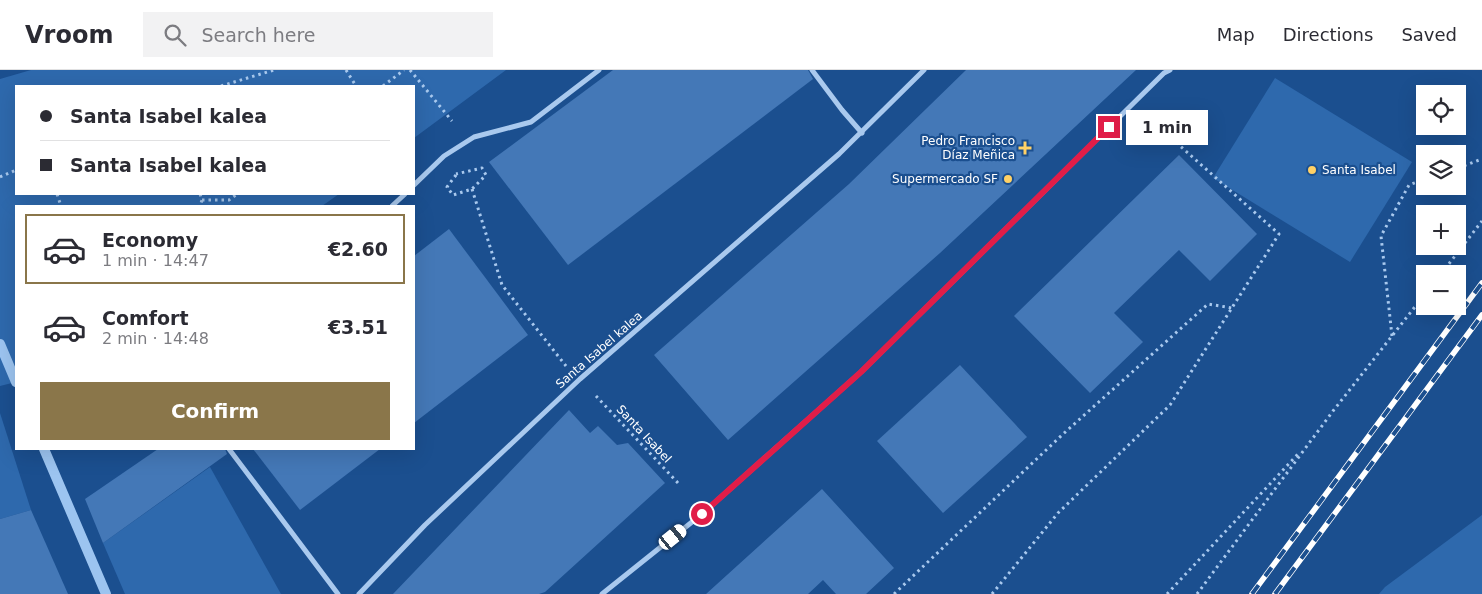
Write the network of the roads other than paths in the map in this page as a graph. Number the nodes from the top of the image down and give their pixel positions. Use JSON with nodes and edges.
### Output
{"nodes":[{"id":1,"x":600,"y":70,"type":"edge"},
{"id":2,"x":812,"y":70,"type":"edge"},
{"id":3,"x":924,"y":70,"type":"edge"},
{"id":4,"x":1170,"y":70,"type":"edge"},
{"id":5,"x":862,"y":132,"type":"junction"},
{"id":6,"x":415,"y":184,"type":"edge"},
{"id":7,"x":404,"y":195,"type":"edge"},
{"id":8,"x":393,"y":205,"type":"edge"},
{"id":9,"x":230,"y":450,"type":"edge"},
{"id":10,"x":338,"y":594,"type":"edge"},
{"id":11,"x":359,"y":594,"type":"edge"},
{"id":12,"x":602,"y":594,"type":"edge"}],
"edges":[{"from":1,"to":6,"type":"street"},
{"from":2,"to":5,"type":"street"},
{"from":3,"to":5,"type":"street","name":"Santa Isabel kalea"},
{"from":4,"to":12,"type":"street"},
{"from":5,"to":11,"type":"street","name":"Santa Isabel kalea"},
{"from":7,"to":8,"type":"street"},
{"from":9,"to":10,"type":"street"}]}
